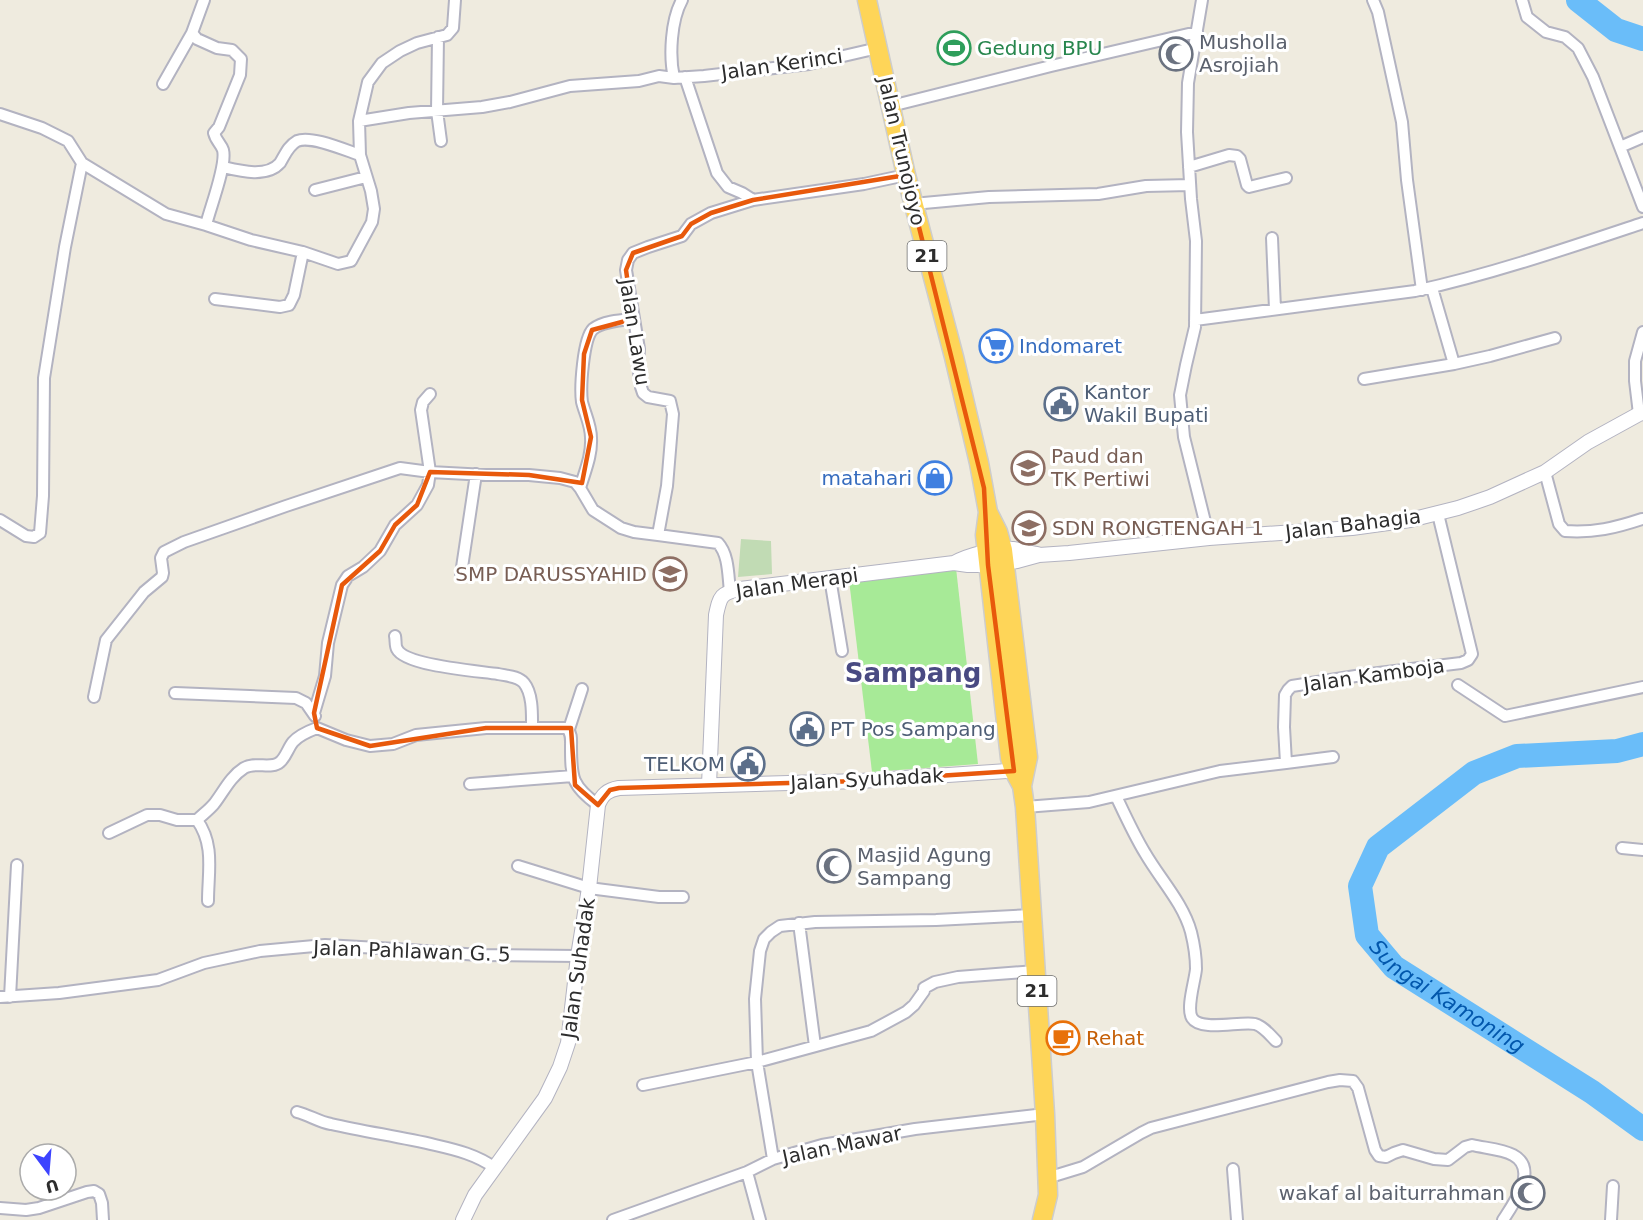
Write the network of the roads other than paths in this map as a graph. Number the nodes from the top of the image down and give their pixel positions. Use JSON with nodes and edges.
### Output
{"nodes":[{"id":1,"x":204,"y":0,"type":"edge"},
{"id":2,"x":455,"y":0,"type":"edge"},
{"id":3,"x":682,"y":0,"type":"edge"},
{"id":4,"x":867,"y":0,"type":"edge"},
{"id":5,"x":1373,"y":0,"type":"edge"},
{"id":6,"x":1522,"y":0,"type":"edge"},
{"id":7,"x":1205,"y":1,"type":"edge"},
{"id":8,"x":1197,"y":32,"type":"junction"},
{"id":9,"x":192,"y":33,"type":"junction"},
{"id":10,"x":438,"y":38,"type":"junction"},
{"id":11,"x":878,"y":48,"type":"junction"},
{"id":12,"x":679,"y":77,"type":"junction"},
{"id":13,"x":163,"y":84,"type":"dead end"},
{"id":14,"x":891,"y":106,"type":"junction"},
{"id":15,"x":437,"y":111,"type":"junction"},
{"id":16,"x":0,"y":114,"type":"edge"},
{"id":17,"x":359,"y":121,"type":"junction"},
{"id":18,"x":1643,"y":137,"type":"edge"},
{"id":19,"x":441,"y":141,"type":"dead end"},
{"id":20,"x":1620,"y":147,"type":"junction"},
{"id":21,"x":360,"y":155,"type":"junction"},
{"id":22,"x":82,"y":163,"type":"junction"},
{"id":23,"x":1189,"y":166,"type":"junction"},
{"id":24,"x":223,"y":167,"type":"junction"},
{"id":25,"x":906,"y":175,"type":"junction"},
{"id":26,"x":366,"y":177,"type":"junction"},
{"id":27,"x":1286,"y":178,"type":"dead end"},
{"id":28,"x":1190,"y":185,"type":"junction"},
{"id":29,"x":315,"y":190,"type":"dead end"},
{"id":30,"x":1640,"y":192,"type":"edge"},
{"id":31,"x":753,"y":200,"type":"junction"},
{"id":32,"x":913,"y":204,"type":"junction"},
{"id":33,"x":1643,"y":207,"type":"edge"},
{"id":34,"x":1643,"y":224,"type":"edge"},
{"id":35,"x":206,"y":225,"type":"junction"},
{"id":36,"x":1272,"y":238,"type":"dead end"},
{"id":37,"x":303,"y":252,"type":"junction"},
{"id":38,"x":1427,"y":289,"type":"junction"},
{"id":39,"x":215,"y":299,"type":"dead end"},
{"id":40,"x":1275,"y":309,"type":"junction"},
{"id":41,"x":633,"y":319,"type":"junction"},
{"id":42,"x":1195,"y":323,"type":"junction"},
{"id":43,"x":1643,"y":332,"type":"edge"},
{"id":44,"x":1555,"y":338,"type":"dead end"},
{"id":45,"x":1454,"y":364,"type":"junction"},
{"id":46,"x":1364,"y":379,"type":"dead end"},
{"id":47,"x":430,"y":394,"type":"dead end"},
{"id":48,"x":1641,"y":414,"type":"edge"},
{"id":49,"x":430,"y":472,"type":"junction"},
{"id":50,"x":1545,"y":472,"type":"junction"},
{"id":51,"x":476,"y":474,"type":"junction"},
{"id":52,"x":580,"y":488,"type":"junction"},
{"id":53,"x":1438,"y":514,"type":"junction"},
{"id":54,"x":1642,"y":519,"type":"edge"},
{"id":55,"x":0,"y":520,"type":"edge"},
{"id":56,"x":658,"y":535,"type":"junction"},
{"id":57,"x":1209,"y":538,"type":"junction"},
{"id":58,"x":996,"y":557,"type":"junction"},
{"id":59,"x":461,"y":574,"type":"dead end"},
{"id":60,"x":830,"y":578,"type":"junction"},
{"id":61,"x":730,"y":591,"type":"junction"},
{"id":62,"x":395,"y":636,"type":"dead end"},
{"id":63,"x":842,"y":651,"type":"dead end"},
{"id":64,"x":1458,"y":685,"type":"dead end"},
{"id":65,"x":1643,"y":687,"type":"edge"},
{"id":66,"x":582,"y":689,"type":"dead end"},
{"id":67,"x":175,"y":693,"type":"dead end"},
{"id":68,"x":94,"y":697,"type":"dead end"},
{"id":69,"x":314,"y":713,"type":"junction"},
{"id":70,"x":317,"y":728,"type":"junction"},
{"id":71,"x":532,"y":728,"type":"junction"},
{"id":72,"x":569,"y":729,"type":"junction"},
{"id":73,"x":1333,"y":757,"type":"dead end"},
{"id":74,"x":1286,"y":763,"type":"junction"},
{"id":75,"x":1020,"y":775,"type":"junction"},
{"id":76,"x":573,"y":776,"type":"junction"},
{"id":77,"x":470,"y":784,"type":"dead end"},
{"id":78,"x":709,"y":785,"type":"junction"},
{"id":79,"x":1116,"y":796,"type":"junction"},
{"id":80,"x":598,"y":806,"type":"junction"},
{"id":81,"x":1025,"y":807,"type":"junction"},
{"id":82,"x":196,"y":820,"type":"junction"},
{"id":83,"x":109,"y":833,"type":"dead end"},
{"id":84,"x":1622,"y":848,"type":"dead end"},
{"id":85,"x":1643,"y":850,"type":"edge"},
{"id":86,"x":16,"y":865,"type":"dead end"},
{"id":87,"x":518,"y":866,"type":"dead end"},
{"id":88,"x":589,"y":888,"type":"junction"},
{"id":89,"x":683,"y":897,"type":"dead end"},
{"id":90,"x":208,"y":901,"type":"dead end"},
{"id":91,"x":1033,"y":915,"type":"junction"},
{"id":92,"x":799,"y":923,"type":"junction"},
{"id":93,"x":578,"y":956,"type":"junction"},
{"id":94,"x":1036,"y":971,"type":"junction"},
{"id":95,"x":5,"y":997,"type":"edge"},
{"id":96,"x":1276,"y":1041,"type":"dead end"},
{"id":97,"x":815,"y":1046,"type":"junction"},
{"id":98,"x":757,"y":1062,"type":"junction"},
{"id":99,"x":643,"y":1085,"type":"dead end"},
{"id":100,"x":297,"y":1112,"type":"dead end"},
{"id":101,"x":1045,"y":1114,"type":"junction"},
{"id":102,"x":773,"y":1160,"type":"junction"},
{"id":103,"x":495,"y":1168,"type":"junction"},
{"id":104,"x":1233,"y":1169,"type":"dead end"},
{"id":105,"x":747,"y":1172,"type":"junction"},
{"id":106,"x":1613,"y":1186,"type":"dead end"},
{"id":107,"x":1047,"y":1187,"type":"junction"},
{"id":108,"x":7,"y":1212,"type":"edge"},
{"id":109,"x":103,"y":1220,"type":"edge"},
{"id":110,"x":463,"y":1220,"type":"edge"},
{"id":111,"x":613,"y":1220,"type":"edge"},
{"id":112,"x":760,"y":1220,"type":"edge"},
{"id":113,"x":1042,"y":1220,"type":"edge"},
{"id":114,"x":1056,"y":1220,"type":"edge"},
{"id":115,"x":1237,"y":1220,"type":"edge"},
{"id":116,"x":1503,"y":1220,"type":"edge"},
{"id":117,"x":1611,"y":1220,"type":"edge"}],
"edges":[{"from":1,"to":9,"type":"street"},
{"from":2,"to":10,"type":"street"},
{"from":3,"to":12,"type":"street"},
{"from":4,"to":11,"type":"highway","name":"Jalan Trunojoyo","number":"21"},
{"from":5,"to":38,"type":"street"},
{"from":6,"to":20,"type":"street"},
{"from":7,"to":8,"type":"street"},
{"from":8,"to":14,"type":"street"},
{"from":8,"to":23,"type":"street"},
{"from":9,"to":13,"type":"street"},
{"from":9,"to":24,"type":"street"},
{"from":10,"to":15,"type":"street"},
{"from":10,"to":17,"type":"street"},
{"from":11,"to":12,"type":"street","name":"Jalan Kerinci"},
{"from":11,"to":14,"type":"highway","name":"Jalan Trunojoyo","number":"21"},
{"from":12,"to":15,"type":"street","name":"Jalan Kerinci"},
{"from":12,"to":31,"type":"street"},
{"from":14,"to":25,"type":"highway","name":"Jalan Trunojoyo","number":"21"},
{"from":15,"to":17,"type":"street","name":"Jalan Kerinci"},
{"from":15,"to":19,"type":"street"},
{"from":16,"to":22,"type":"street"},
{"from":17,"to":21,"type":"street"},
{"from":18,"to":20,"type":"street"},
{"from":20,"to":30,"type":"street"},
{"from":21,"to":24,"type":"street"},
{"from":21,"to":26,"type":"street"},
{"from":22,"to":35,"type":"street"},
{"from":22,"to":55,"type":"street"},
{"from":23,"to":27,"type":"street"},
{"from":23,"to":28,"type":"street"},
{"from":24,"to":35,"type":"street"},
{"from":25,"to":31,"type":"street","name":"Jalan Lawu"},
{"from":25,"to":32,"type":"highway","name":"Jalan Trunojoyo","number":"21"},
{"from":26,"to":29,"type":"street"},
{"from":26,"to":37,"type":"street"},
{"from":28,"to":32,"type":"street"},
{"from":28,"to":42,"type":"street"},
{"from":30,"to":33,"type":"street"},
{"from":31,"to":41,"type":"street","name":"Jalan Lawu"},
{"from":32,"to":58,"type":"highway","name":"Jalan Trunojoyo","number":"21"},
{"from":34,"to":38,"type":"street"},
{"from":35,"to":37,"type":"street"},
{"from":36,"to":40,"type":"street"},
{"from":37,"to":39,"type":"street"},
{"from":38,"to":40,"type":"street"},
{"from":38,"to":45,"type":"street"},
{"from":40,"to":42,"type":"street"},
{"from":41,"to":52,"type":"street"},
{"from":41,"to":56,"type":"street","name":"Jalan Lawu"},
{"from":42,"to":57,"type":"street"},
{"from":43,"to":48,"type":"street"},
{"from":44,"to":45,"type":"street"},
{"from":45,"to":46,"type":"street"},
{"from":47,"to":49,"type":"street"},
{"from":48,"to":50,"type":"street","name":"Jalan Bahagia"},
{"from":49,"to":51,"type":"street"},
{"from":49,"to":68,"type":"street"},
{"from":49,"to":69,"type":"street"},
{"from":50,"to":53,"type":"street","name":"Jalan Bahagia"},
{"from":50,"to":54,"type":"street"},
{"from":51,"to":52,"type":"street"},
{"from":51,"to":59,"type":"street"},
{"from":52,"to":56,"type":"street"},
{"from":53,"to":57,"type":"street","name":"Jalan Bahagia"},
{"from":53,"to":74,"type":"street","name":"Jalan Kamboja"},
{"from":56,"to":61,"type":"street"},
{"from":57,"to":58,"type":"street","name":"Jalan Bahagia"},
{"from":58,"to":60,"type":"street","name":"Jalan Merapi"},
{"from":58,"to":75,"type":"highway","number":"21"},
{"from":60,"to":61,"type":"street","name":"Jalan Merapi"},
{"from":60,"to":63,"type":"street"},
{"from":61,"to":78,"type":"street","name":"Jalan Merapi"},
{"from":62,"to":71,"type":"street"},
{"from":64,"to":65,"type":"street"},
{"from":66,"to":72,"type":"street"},
{"from":67,"to":69,"type":"street"},
{"from":69,"to":70,"type":"street"},
{"from":70,"to":71,"type":"street"},
{"from":70,"to":82,"type":"street"},
{"from":71,"to":72,"type":"street"},
{"from":72,"to":76,"type":"street"},
{"from":73,"to":74,"type":"street"},
{"from":74,"to":79,"type":"street"},
{"from":75,"to":78,"type":"street","name":"Jalan Syuhadak"},
{"from":75,"to":81,"type":"highway","number":"21"},
{"from":76,"to":77,"type":"street"},
{"from":76,"to":80,"type":"street"},
{"from":78,"to":80,"type":"street"},
{"from":79,"to":81,"type":"street"},
{"from":79,"to":96,"type":"street"},
{"from":80,"to":88,"type":"street","name":"Jalan Suhadak"},
{"from":81,"to":91,"type":"highway","number":"21"},
{"from":82,"to":83,"type":"street"},
{"from":82,"to":90,"type":"street"},
{"from":84,"to":85,"type":"street"},
{"from":86,"to":95,"type":"street"},
{"from":87,"to":88,"type":"street"},
{"from":88,"to":89,"type":"street"},
{"from":88,"to":93,"type":"street","name":"Jalan Suhadak"},
{"from":91,"to":92,"type":"street"},
{"from":91,"to":94,"type":"highway","number":"21"},
{"from":92,"to":97,"type":"street"},
{"from":92,"to":98,"type":"street"},
{"from":93,"to":95,"type":"street","name":"Jalan Pahlawan G. 5"},
{"from":93,"to":103,"type":"street","name":"Jalan Suhadak"},
{"from":94,"to":97,"type":"street"},
{"from":94,"to":101,"type":"highway","number":"21"},
{"from":97,"to":98,"type":"street"},
{"from":98,"to":99,"type":"street"},
{"from":98,"to":102,"type":"street"},
{"from":100,"to":103,"type":"street"},
{"from":101,"to":102,"type":"street","name":"Jalan Mawar"},
{"from":101,"to":107,"type":"highway","number":"21"},
{"from":102,"to":105,"type":"street","name":"Jalan Mawar"},
{"from":103,"to":110,"type":"street","name":"Jalan Suhadak"},
{"from":104,"to":115,"type":"street"},
{"from":105,"to":111,"type":"street","name":"Jalan Mawar"},
{"from":105,"to":112,"type":"street"},
{"from":106,"to":117,"type":"street"},
{"from":107,"to":113,"type":"highway","number":"21"},
{"from":107,"to":114,"type":"highway","number":"21"},
{"from":107,"to":116,"type":"street"},
{"from":108,"to":109,"type":"street"}]}
